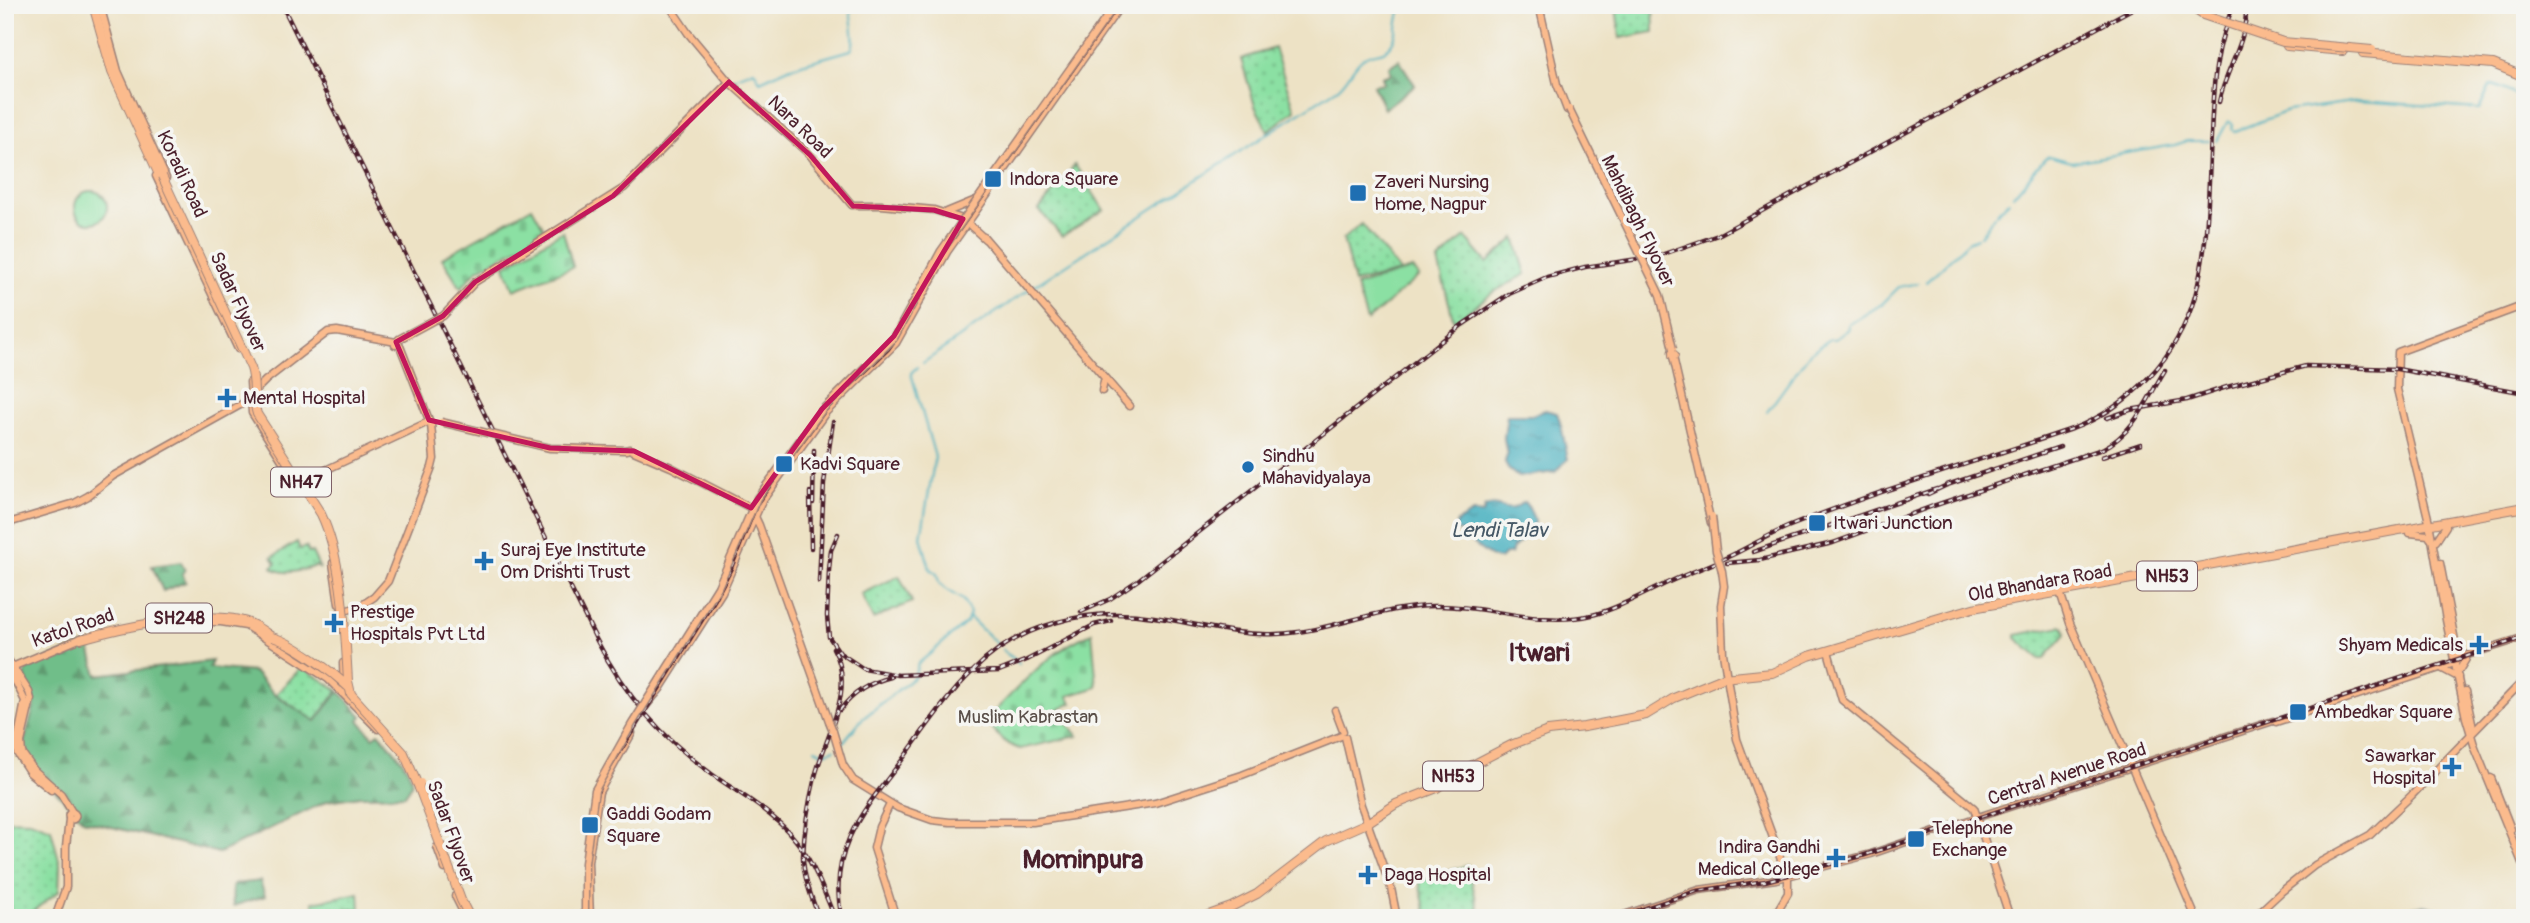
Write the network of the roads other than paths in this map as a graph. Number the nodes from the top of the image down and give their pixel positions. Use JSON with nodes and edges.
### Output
{"nodes":[{"id":1,"x":95,"y":5,"type":"edge"},
{"id":2,"x":669,"y":5,"type":"edge"},
{"id":3,"x":1117,"y":5,"type":"edge"},
{"id":4,"x":1540,"y":5,"type":"edge"},
{"id":5,"x":2186,"y":5,"type":"edge"},
{"id":6,"x":2373,"y":52,"type":"junction"},
{"id":7,"x":2525,"y":75,"type":"edge"},
{"id":8,"x":729,"y":82,"type":"junction"},
{"id":9,"x":157,"y":169,"type":"junction"},
{"id":10,"x":976,"y":201,"type":"junction"},
{"id":11,"x":943,"y":212,"type":"junction"},
{"id":12,"x":967,"y":220,"type":"junction"},
{"id":13,"x":974,"y":227,"type":"junction"},
{"id":14,"x":205,"y":272,"type":"junction"},
{"id":15,"x":2525,"y":306,"type":"edge"},
{"id":16,"x":396,"y":343,"type":"junction"},
{"id":17,"x":293,"y":360,"type":"junction"},
{"id":18,"x":257,"y":375,"type":"junction"},
{"id":19,"x":270,"y":377,"type":"junction"},
{"id":20,"x":1105,"y":380,"type":"junction"},
{"id":21,"x":1102,"y":391,"type":"dead end"},
{"id":22,"x":252,"y":394,"type":"junction"},
{"id":23,"x":241,"y":407,"type":"junction"},
{"id":24,"x":252,"y":413,"type":"junction"},
{"id":25,"x":429,"y":423,"type":"junction"},
{"id":26,"x":303,"y":483,"type":"junction"},
{"id":27,"x":2525,"y":509,"type":"edge"},
{"id":28,"x":751,"y":513,"type":"junction"},
{"id":29,"x":2431,"y":523,"type":"junction"},
{"id":30,"x":2444,"y":525,"type":"junction"},
{"id":31,"x":5,"y":526,"type":"edge"},
{"id":32,"x":2410,"y":533,"type":"junction"},
{"id":33,"x":2388,"y":535,"type":"junction"},
{"id":34,"x":2434,"y":541,"type":"junction"},
{"id":35,"x":2059,"y":594,"type":"junction"},
{"id":36,"x":342,"y":612,"type":"junction"},
{"id":37,"x":86,"y":639,"type":"junction"},
{"id":38,"x":2525,"y":639,"type":"edge"},
{"id":39,"x":1827,"y":652,"type":"junction"},
{"id":40,"x":5,"y":655,"type":"edge"},
{"id":41,"x":2458,"y":659,"type":"junction"},
{"id":42,"x":2442,"y":665,"type":"junction"},
{"id":43,"x":9,"y":670,"type":"edge"},
{"id":44,"x":346,"y":674,"type":"junction"},
{"id":45,"x":2458,"y":677,"type":"junction"},
{"id":46,"x":335,"y":678,"type":"junction"},
{"id":47,"x":1725,"y":678,"type":"junction"},
{"id":48,"x":2525,"y":681,"type":"edge"},
{"id":49,"x":345,"y":690,"type":"junction"},
{"id":50,"x":1335,"y":712,"type":"dead end"},
{"id":51,"x":2471,"y":718,"type":"junction"},
{"id":52,"x":2480,"y":724,"type":"junction"},
{"id":53,"x":2472,"y":735,"type":"junction"},
{"id":54,"x":1343,"y":737,"type":"junction"},
{"id":55,"x":2462,"y":748,"type":"junction"},
{"id":56,"x":2474,"y":748,"type":"junction"},
{"id":57,"x":2132,"y":768,"type":"junction"},
{"id":58,"x":419,"y":788,"type":"junction"},
{"id":59,"x":893,"y":805,"type":"junction"},
{"id":60,"x":1971,"y":807,"type":"junction"},
{"id":61,"x":70,"y":815,"type":"junction"},
{"id":62,"x":1988,"y":815,"type":"junction"},
{"id":63,"x":2503,"y":815,"type":"junction"},
{"id":64,"x":1977,"y":818,"type":"junction"},
{"id":65,"x":1366,"y":823,"type":"junction"},
{"id":66,"x":1964,"y":823,"type":"junction"},
{"id":67,"x":1980,"y":830,"type":"junction"},
{"id":68,"x":2525,"y":861,"type":"edge"},
{"id":69,"x":2525,"y":870,"type":"edge"},
{"id":70,"x":1786,"y":878,"type":"junction"},
{"id":71,"x":1700,"y":892,"type":"junction"},
{"id":72,"x":55,"y":918,"type":"edge"},
{"id":73,"x":469,"y":918,"type":"edge"},
{"id":74,"x":587,"y":918,"type":"edge"},
{"id":75,"x":896,"y":918,"type":"edge"},
{"id":76,"x":1200,"y":918,"type":"edge"},
{"id":77,"x":1396,"y":918,"type":"edge"},
{"id":78,"x":1615,"y":918,"type":"edge"},
{"id":79,"x":1627,"y":918,"type":"edge"},
{"id":80,"x":1773,"y":918,"type":"edge"},
{"id":81,"x":2009,"y":918,"type":"edge"},
{"id":82,"x":2195,"y":918,"type":"edge"},
{"id":83,"x":2255,"y":918,"type":"edge"}],
"edges":[{"from":1,"to":9,"type":"main road","name":"Koradi Road","number":"NH47"},
{"from":1,"to":9,"type":"highway","number":"NH47"},
{"from":1,"to":9,"type":"main road","name":"Koradi Road","number":"NH47"},
{"from":2,"to":8,"type":"main road","name":"Nara Road"},
{"from":3,"to":10,"type":"main road"},
{"from":3,"to":12,"type":"main road"},
{"from":3,"to":74,"type":"main road","bridge":true},
{"from":4,"to":47,"type":"main road","name":"Mahdibagh Flyover","bridge":true},
{"from":5,"to":6,"type":"highway","bridge":true},
{"from":6,"to":7,"type":"highway"},
{"from":6,"to":7,"type":"highway"},
{"from":8,"to":11,"type":"main road","name":"Nara Road"},
{"from":8,"to":16,"type":"main road","bridge":true},
{"from":9,"to":14,"type":"main road","name":"Koradi Road","number":"NH47"},
{"from":9,"to":49,"type":"highway","name":"Sadar Flyover","number":"NH47","bridge":true},
{"from":9,"to":58,"type":"highway","name":"Sadar Flyover","number":"NH47","bridge":true},
{"from":10,"to":11,"type":"main road"},
{"from":10,"to":12,"type":"main road"},
{"from":11,"to":12,"type":"main road","name":"Nara Road"},
{"from":12,"to":13,"type":"main road"},
{"from":12,"to":13,"type":"main road","name":"Nara Road"},
{"from":12,"to":28,"type":"main road"},
{"from":13,"to":20,"type":"main road"},
{"from":14,"to":18,"type":"main road","name":"Koradi Road","number":"NH47"},
{"from":14,"to":22,"type":"main road","name":"Koradi Road","number":"NH47"},
{"from":15,"to":29,"type":"main road"},
{"from":16,"to":17,"type":"main road"},
{"from":16,"to":25,"type":"main road"},
{"from":17,"to":19,"type":"main road"},
{"from":17,"to":22,"type":"main road"},
{"from":18,"to":19,"type":"main road"},
{"from":18,"to":22,"type":"main road","name":"Koradi Road","number":"NH47"},
{"from":19,"to":22,"type":"main road"},
{"from":20,"to":20,"type":"main road"},
{"from":20,"to":21,"type":"main road"},
{"from":22,"to":23,"type":"main road"},
{"from":22,"to":23,"type":"main road"},
{"from":22,"to":24,"type":"main road","name":"Koradi Road"},
{"from":22,"to":26,"type":"main road","name":"Koradi Road","number":"NH47"},
{"from":23,"to":24,"type":"main road"},
{"from":23,"to":31,"type":"main road"},
{"from":24,"to":36,"type":"main road","name":"Koradi Road"},
{"from":25,"to":26,"type":"main road"},
{"from":25,"to":28,"type":"main road","bridge":true},
{"from":25,"to":36,"type":"main road"},
{"from":26,"to":36,"type":"main road","name":"Koradi Road","number":"NH47"},
{"from":27,"to":30,"type":"highway","name":"Old Bhandara Road","number":"NH53"},
{"from":28,"to":59,"type":"main road","bridge":true},
{"from":28,"to":74,"type":"main road"},
{"from":29,"to":30,"type":"highway","name":"Old Bhandara Road","number":"NH53"},
{"from":29,"to":30,"type":"main road"},
{"from":29,"to":32,"type":"highway","name":"Old Bhandara Road","number":"NH53"},
{"from":29,"to":33,"type":"highway","number":"NH53"},
{"from":29,"to":34,"type":"main road"},
{"from":30,"to":34,"type":"main road"},
{"from":32,"to":33,"type":"highway","name":"Old Bhandara Road","number":"NH53"},
{"from":32,"to":34,"type":"main road"},
{"from":33,"to":35,"type":"highway","name":"Old Bhandara Road","number":"NH53"},
{"from":34,"to":41,"type":"main road"},
{"from":35,"to":39,"type":"highway","name":"Old Bhandara Road","number":"NH53"},
{"from":35,"to":57,"type":"main road"},
{"from":36,"to":44,"type":"main road","name":"Koradi Road"},
{"from":37,"to":43,"type":"main road","name":"Katol Road","number":"SH248"},
{"from":37,"to":46,"type":"main road","name":"Katol Road","number":"SH248"},
{"from":37,"to":49,"type":"main road","name":"Katol Road","number":"SH248"},
{"from":37,"to":49,"type":"highway","name":"Sadar Flyover","bridge":true},
{"from":37,"to":58,"type":"highway","name":"Sadar Flyover","bridge":true},
{"from":38,"to":41,"type":"main road","name":"Central Avenue Road"},
{"from":39,"to":47,"type":"highway","name":"Old Bhandara Road","number":"NH53"},
{"from":39,"to":60,"type":"main road"},
{"from":40,"to":43,"type":"main road"},
{"from":41,"to":42,"type":"main road","name":"Central Avenue Road"},
{"from":41,"to":45,"type":"main road"},
{"from":41,"to":51,"type":"main road"},
{"from":42,"to":45,"type":"main road"},
{"from":42,"to":57,"type":"main road","name":"Central Avenue Road"},
{"from":43,"to":61,"type":"main road"},
{"from":43,"to":61,"type":"main road"},
{"from":44,"to":46,"type":"main road"},
{"from":44,"to":49,"type":"main road","name":"Koradi Road"},
{"from":45,"to":53,"type":"main road"},
{"from":46,"to":49,"type":"main road","name":"Katol Road","number":"SH248"},
{"from":47,"to":65,"type":"highway","name":"Old Bhandara Road","number":"NH53"},
{"from":47,"to":70,"type":"main road","name":"Mahdibagh Flyover"},
{"from":48,"to":52,"type":"main road"},
{"from":48,"to":53,"type":"main road"},
{"from":49,"to":73,"type":"highway","name":"Sadar Flyover","bridge":true},
{"from":49,"to":73,"type":"main road"},
{"from":50,"to":54,"type":"main road"},
{"from":51,"to":52,"type":"main road"},
{"from":51,"to":53,"type":"main road"},
{"from":52,"to":53,"type":"main road"},
{"from":53,"to":55,"type":"main road"},
{"from":53,"to":56,"type":"main road"},
{"from":53,"to":63,"type":"main road"},
{"from":53,"to":83,"type":"main road"},
{"from":54,"to":59,"type":"main road"},
{"from":54,"to":65,"type":"main road"},
{"from":55,"to":56,"type":"main road"},
{"from":55,"to":83,"type":"main road"},
{"from":56,"to":63,"type":"main road"},
{"from":57,"to":62,"type":"main road","name":"Central Avenue Road"},
{"from":57,"to":82,"type":"main road"},
{"from":58,"to":73,"type":"highway","name":"Sadar Flyover","bridge":true},
{"from":59,"to":75,"type":"main road"},
{"from":60,"to":62,"type":"main road"},
{"from":60,"to":64,"type":"main road"},
{"from":60,"to":66,"type":"main road"},
{"from":61,"to":72,"type":"main road"},
{"from":62,"to":64,"type":"main road","name":"Central Avenue Road"},
{"from":62,"to":67,"type":"main road"},
{"from":63,"to":68,"type":"main road"},
{"from":63,"to":69,"type":"main road"},
{"from":64,"to":66,"type":"main road","name":"Central Avenue Road"},
{"from":64,"to":67,"type":"main road"},
{"from":65,"to":76,"type":"highway","name":"Old Bhandara Road","number":"NH53"},
{"from":65,"to":77,"type":"main road"},
{"from":66,"to":67,"type":"main road"},
{"from":66,"to":70,"type":"main road","name":"Central Avenue Road"},
{"from":67,"to":81,"type":"main road"},
{"from":70,"to":71,"type":"main road"},
{"from":70,"to":80,"type":"main road"},
{"from":71,"to":78,"type":"main road"},
{"from":71,"to":79,"type":"main road"}]}
